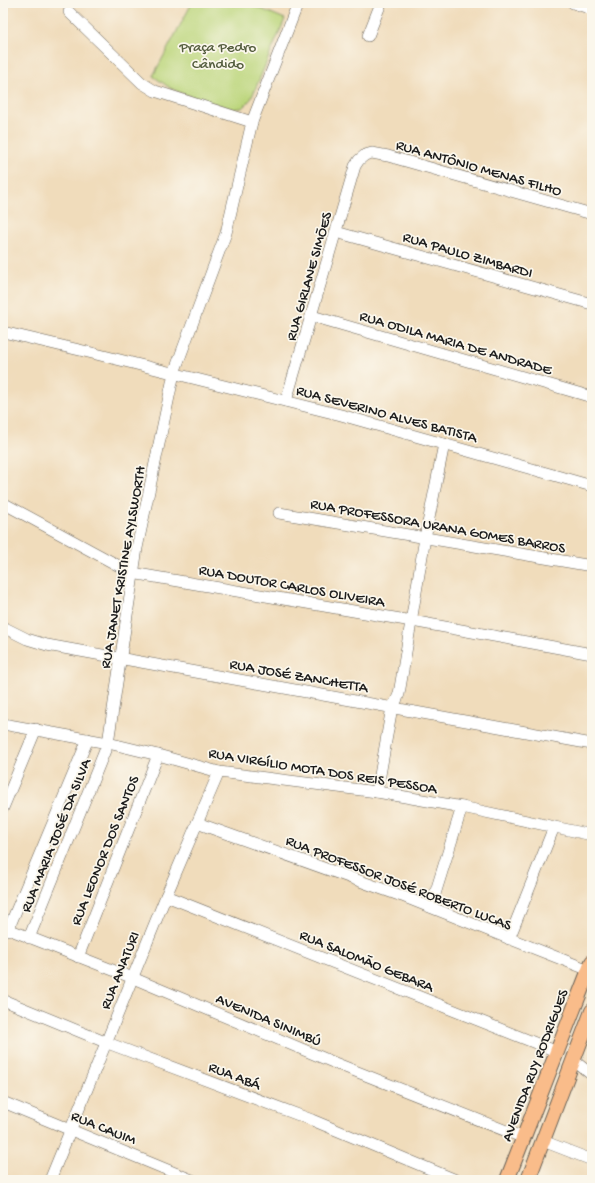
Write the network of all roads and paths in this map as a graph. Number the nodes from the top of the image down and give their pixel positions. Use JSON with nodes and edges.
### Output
{"nodes":[{"id":1,"x":298,"y":3,"type":"edge"},
{"id":2,"x":381,"y":3,"type":"edge"},
{"id":3,"x":573,"y":3,"type":"edge"},
{"id":4,"x":592,"y":9,"type":"edge"},
{"id":5,"x":69,"y":12,"type":"dead end"},
{"id":6,"x":368,"y":36,"type":"dead end"},
{"id":7,"x":252,"y":122,"type":"junction"},
{"id":8,"x":359,"y":160,"type":"joint"},
{"id":9,"x":592,"y":214,"type":"edge"},
{"id":10,"x":336,"y":232,"type":"junction"},
{"id":11,"x":592,"y":304,"type":"edge"},
{"id":12,"x":312,"y":316,"type":"junction"},
{"id":13,"x":3,"y":332,"type":"edge"},
{"id":14,"x":174,"y":373,"type":"junction"},
{"id":15,"x":592,"y":397,"type":"edge"},
{"id":16,"x":286,"y":401,"type":"junction"},
{"id":17,"x":444,"y":444,"type":"junction"},
{"id":18,"x":592,"y":486,"type":"edge"},
{"id":19,"x":3,"y":503,"type":"edge"},
{"id":20,"x":279,"y":513,"type":"dead end"},
{"id":21,"x":425,"y":538,"type":"junction"},
{"id":22,"x":592,"y":566,"type":"edge"},
{"id":23,"x":132,"y":573,"type":"junction"},
{"id":24,"x":412,"y":621,"type":"junction"},
{"id":25,"x":3,"y":627,"type":"edge"},
{"id":26,"x":592,"y":654,"type":"edge"},
{"id":27,"x":120,"y":658,"type":"junction"},
{"id":28,"x":392,"y":707,"type":"junction"},
{"id":29,"x":3,"y":724,"type":"edge"},
{"id":30,"x":36,"y":729,"type":"junction"},
{"id":31,"x":88,"y":739,"type":"junction"},
{"id":32,"x":108,"y":743,"type":"junction"},
{"id":33,"x":592,"y":744,"type":"edge"},
{"id":34,"x":158,"y":755,"type":"junction"},
{"id":35,"x":219,"y":772,"type":"junction"},
{"id":36,"x":377,"y":792,"type":"junction"},
{"id":37,"x":462,"y":807,"type":"junction"},
{"id":38,"x":3,"y":808,"type":"edge"},
{"id":39,"x":197,"y":823,"type":"junction"},
{"id":40,"x":554,"y":826,"type":"junction"},
{"id":41,"x":592,"y":834,"type":"edge"},
{"id":42,"x":166,"y":896,"type":"junction"},
{"id":43,"x":431,"y":907,"type":"junction"},
{"id":44,"x":6,"y":928,"type":"edge"},
{"id":45,"x":29,"y":938,"type":"junction"},
{"id":46,"x":509,"y":939,"type":"junction"},
{"id":47,"x":78,"y":957,"type":"junction"},
{"id":48,"x":590,"y":966,"type":"edge"},
{"id":49,"x":133,"y":978,"type":"junction"},
{"id":50,"x":3,"y":1000,"type":"edge"},
{"id":51,"x":592,"y":1011,"type":"edge"},
{"id":52,"x":105,"y":1042,"type":"junction"},
{"id":53,"x":558,"y":1052,"type":"junction"},
{"id":54,"x":573,"y":1060,"type":"junction"},
{"id":55,"x":592,"y":1075,"type":"edge"},
{"id":56,"x":3,"y":1102,"type":"edge"},
{"id":57,"x":71,"y":1129,"type":"junction"},
{"id":58,"x":524,"y":1138,"type":"junction"},
{"id":59,"x":543,"y":1141,"type":"junction"},
{"id":60,"x":592,"y":1160,"type":"edge"},
{"id":61,"x":50,"y":1180,"type":"edge"},
{"id":62,"x":192,"y":1180,"type":"edge"},
{"id":63,"x":456,"y":1180,"type":"edge"},
{"id":64,"x":507,"y":1180,"type":"edge"},
{"id":65,"x":528,"y":1180,"type":"edge"}],
"edges":[{"from":1,"to":7,"type":"street","name":"RUA JANET KRISTINE AYLSWORTH"},
{"from":2,"to":6,"type":"street"},
{"from":3,"to":4,"type":"street"},
{"from":5,"to":7,"type":"street"},
{"from":7,"to":14,"type":"street","name":"RUA JANET KRISTINE AYLSWORTH"},
{"from":8,"to":9,"type":"street","name":"RUA ANTÔNIO MENAS FILHO"},
{"from":8,"to":10,"type":"street","name":"RUA GIRLANE SIMÕES"},
{"from":10,"to":11,"type":"street","name":"RUA PAULO ZIMBARDI"},
{"from":10,"to":12,"type":"street","name":"RUA GIRLANE SIMÕES"},
{"from":12,"to":15,"type":"street","name":"RUA ODILA MARIA DE ANDRADE"},
{"from":12,"to":16,"type":"street","name":"RUA GIRLANE SIMÕES"},
{"from":13,"to":14,"type":"street","name":"RUA SEVERINO ALVES BATISTA"},
{"from":14,"to":16,"type":"street","name":"RUA SEVERINO ALVES BATISTA"},
{"from":14,"to":23,"type":"street","name":"RUA JANET KRISTINE AYLSWORTH"},
{"from":16,"to":17,"type":"street","name":"RUA SEVERINO ALVES BATISTA"},
{"from":17,"to":18,"type":"street","name":"RUA SEVERINO ALVES BATISTA"},
{"from":17,"to":21,"type":"street"},
{"from":19,"to":23,"type":"street","name":"RUA DOUTOR CARLOS OLIVEIRA"},
{"from":20,"to":21,"type":"street","name":"RUA PROFESSORA URANA GOMES BARROS"},
{"from":21,"to":22,"type":"street","name":"RUA PROFESSORA URANA GOMES BARROS"},
{"from":21,"to":24,"type":"street"},
{"from":23,"to":24,"type":"street","name":"RUA DOUTOR CARLOS OLIVEIRA"},
{"from":23,"to":27,"type":"street","name":"RUA JANET KRISTINE AYLSWORTH"},
{"from":24,"to":26,"type":"street","name":"RUA DOUTOR CARLOS OLIVEIRA"},
{"from":24,"to":28,"type":"street"},
{"from":25,"to":27,"type":"street","name":"RUA JOSÉ ZANCHETTA"},
{"from":27,"to":28,"type":"street","name":"RUA JOSÉ ZANCHETTA"},
{"from":27,"to":32,"type":"street","name":"RUA JANET KRISTINE AYLSWORTH"},
{"from":28,"to":33,"type":"street","name":"RUA JOSÉ ZANCHETTA"},
{"from":28,"to":36,"type":"street"},
{"from":29,"to":30,"type":"street","name":"RUA VIRGÍLIO MOTA DOS REIS PESSOA"},
{"from":30,"to":31,"type":"street","name":"RUA VIRGÍLIO MOTA DOS REIS PESSOA"},
{"from":30,"to":38,"type":"street"},
{"from":31,"to":32,"type":"street","name":"RUA VIRGÍLIO MOTA DOS REIS PESSOA"},
{"from":31,"to":44,"type":"street"},
{"from":32,"to":34,"type":"street","name":"RUA VIRGÍLIO MOTA DOS REIS PESSOA"},
{"from":32,"to":45,"type":"street","name":"RUA MARIA JOSÉ DA SILVA"},
{"from":34,"to":35,"type":"street","name":"RUA VIRGÍLIO MOTA DOS REIS PESSOA"},
{"from":34,"to":47,"type":"street","name":"RUA LEONOR DOS SANTOS"},
{"from":35,"to":36,"type":"street","name":"RUA VIRGÍLIO MOTA DOS REIS PESSOA"},
{"from":35,"to":39,"type":"street","name":"RUA ANATURI"},
{"from":36,"to":37,"type":"street","name":"RUA VIRGÍLIO MOTA DOS REIS PESSOA"},
{"from":37,"to":40,"type":"street","name":"RUA VIRGÍLIO MOTA DOS REIS PESSOA"},
{"from":37,"to":43,"type":"street"},
{"from":39,"to":42,"type":"street","name":"RUA ANATURI"},
{"from":39,"to":43,"type":"street","name":"RUA PROFESSOR JOSÉ ROBERTO LUCAS"},
{"from":40,"to":41,"type":"street","name":"RUA VIRGÍLIO MOTA DOS REIS PESSOA"},
{"from":40,"to":46,"type":"street"},
{"from":42,"to":49,"type":"street","name":"RUA ANATURI"},
{"from":42,"to":53,"type":"street","name":"RUA SALOMÃO GEBARA"},
{"from":43,"to":46,"type":"street","name":"RUA PROFESSOR JOSÉ ROBERTO LUCAS"},
{"from":44,"to":45,"type":"street","name":"AVENIDA SINIMBÚ"},
{"from":45,"to":47,"type":"street","name":"AVENIDA SINIMBÚ"},
{"from":46,"to":48,"type":"street","name":"RUA PROFESSOR JOSÉ ROBERTO LUCAS"},
{"from":47,"to":49,"type":"street","name":"AVENIDA SINIMBÚ"},
{"from":48,"to":53,"type":"main road","name":"AVENIDA RUY RODRIGUES"},
{"from":49,"to":52,"type":"street","name":"RUA ANATURI"},
{"from":49,"to":58,"type":"street","name":"AVENIDA SINIMBÚ"},
{"from":50,"to":52,"type":"street","name":"RUA ABÁ"},
{"from":51,"to":54,"type":"main road"},
{"from":52,"to":57,"type":"street","name":"RUA ANATURI"},
{"from":52,"to":63,"type":"street","name":"RUA ABÁ"},
{"from":53,"to":58,"type":"main road","name":"AVENIDA RUY RODRIGUES"},
{"from":54,"to":55,"type":"street"},
{"from":54,"to":59,"type":"main road"},
{"from":56,"to":57,"type":"street","name":"RUA CAUIM"},
{"from":57,"to":61,"type":"street","name":"RUA ANATURI"},
{"from":57,"to":62,"type":"street","name":"RUA CAUIM"},
{"from":58,"to":59,"type":"main road"},
{"from":58,"to":64,"type":"main road","name":"AVENIDA RUY RODRIGUES"},
{"from":59,"to":60,"type":"street"},
{"from":59,"to":65,"type":"main road"}]}
